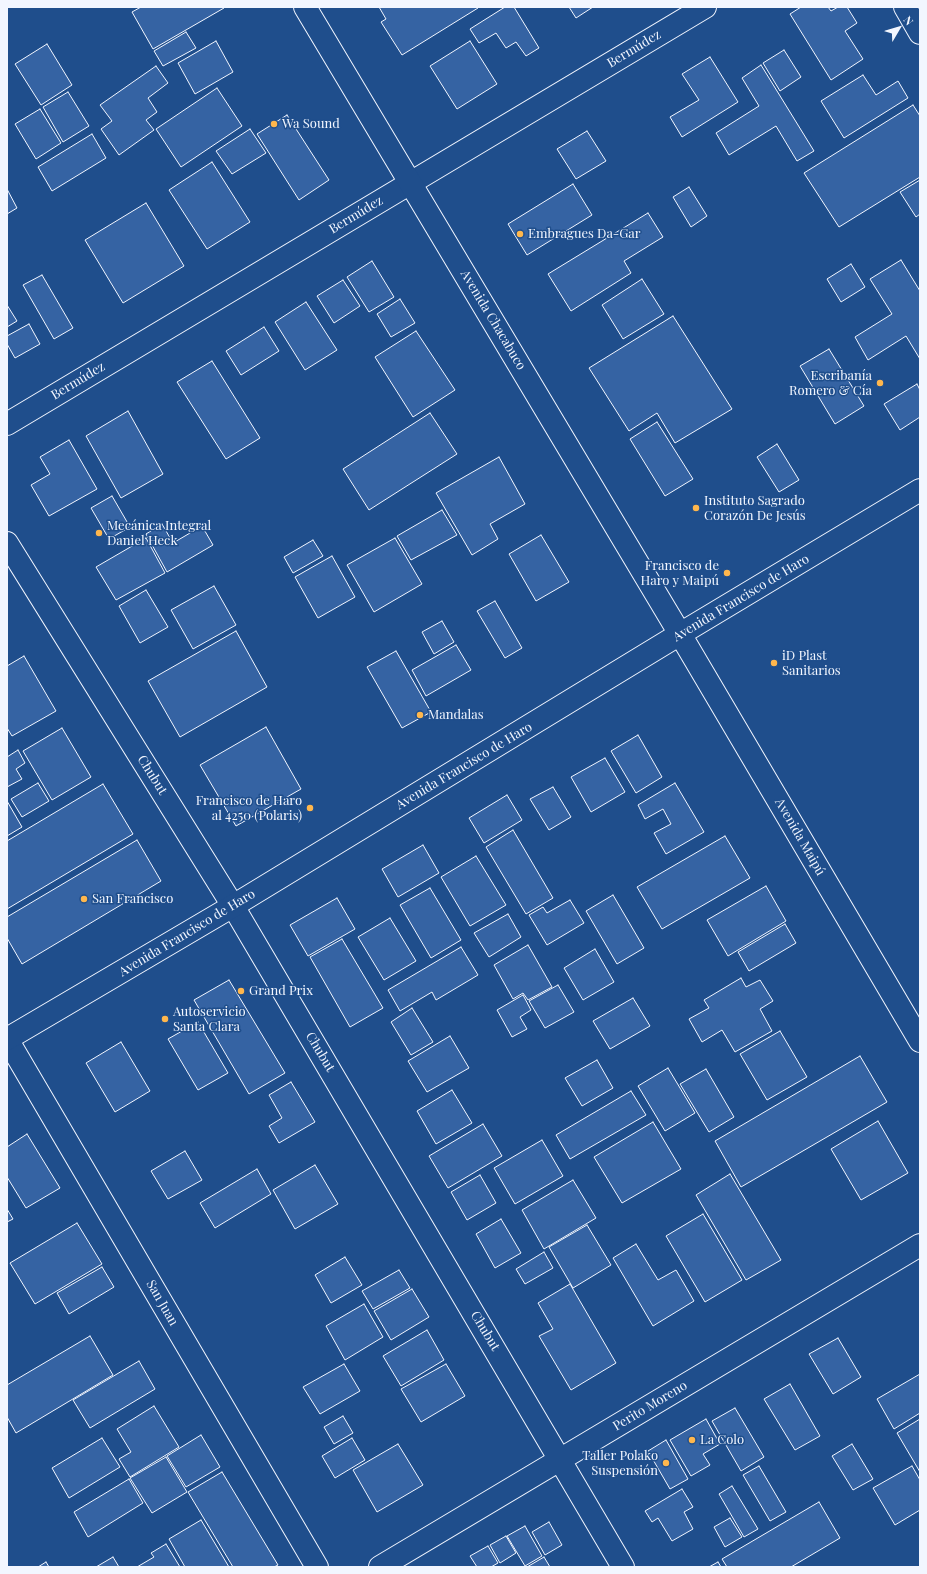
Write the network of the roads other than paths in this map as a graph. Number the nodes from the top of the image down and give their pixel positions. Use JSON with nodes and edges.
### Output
{"nodes":[{"id":1,"x":305,"y":7,"type":"edge"},
{"id":2,"x":705,"y":7,"type":"edge"},
{"id":3,"x":905,"y":7,"type":"edge"},
{"id":4,"x":920,"y":33,"type":"edge"},
{"id":5,"x":410,"y":183,"type":"junction"},
{"id":6,"x":7,"y":424,"type":"edge"},
{"id":7,"x":920,"y":490,"type":"edge"},
{"id":8,"x":7,"y":543,"type":"edge"},
{"id":9,"x":680,"y":634,"type":"junction"},
{"id":10,"x":233,"y":906,"type":"junction"},
{"id":11,"x":7,"y":1039,"type":"edge"},
{"id":12,"x":920,"y":1041,"type":"edge"},
{"id":13,"x":920,"y":1245,"type":"edge"},
{"id":14,"x":561,"y":1460,"type":"junction"},
{"id":15,"x":317,"y":1567,"type":"edge"},
{"id":16,"x":380,"y":1567,"type":"edge"},
{"id":17,"x":624,"y":1567,"type":"edge"}],
"edges":[{"from":1,"to":5,"type":"street","name":"Avenida Chacabuco"},
{"from":2,"to":5,"type":"street","name":"Bermúdez"},
{"from":3,"to":4,"type":"street"},
{"from":5,"to":6,"type":"street","name":"Bermúdez"},
{"from":5,"to":9,"type":"street","name":"Avenida Chacabuco"},
{"from":7,"to":9,"type":"street","name":"Avenida Francisco de Haro"},
{"from":8,"to":10,"type":"street","name":"Chubut"},
{"from":9,"to":10,"type":"street","name":"Avenida Francisco de Haro"},
{"from":9,"to":12,"type":"street","name":"Avenida Maipú"},
{"from":10,"to":11,"type":"street","name":"Avenida Francisco de Haro"},
{"from":10,"to":14,"type":"street","name":"Chubut"},
{"from":11,"to":15,"type":"street","name":"San Juan"},
{"from":13,"to":14,"type":"street","name":"Perito Moreno"},
{"from":14,"to":16,"type":"street","name":"Perito Moreno"},
{"from":14,"to":17,"type":"street","name":"Chubut"}]}
